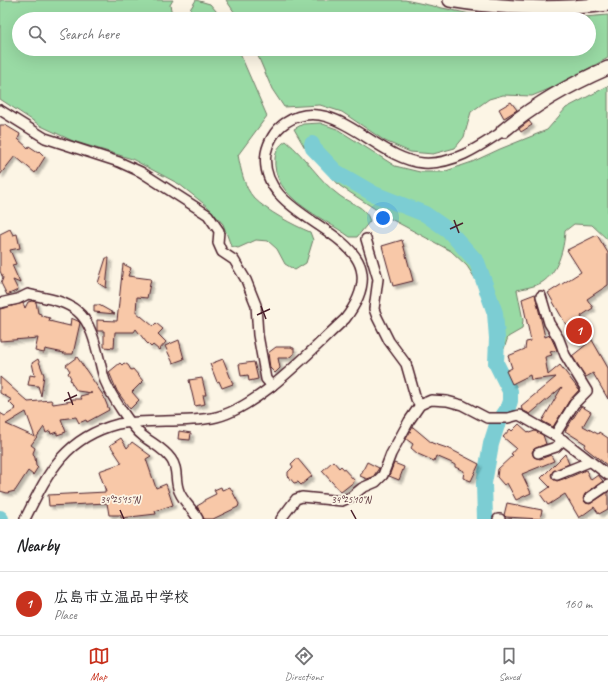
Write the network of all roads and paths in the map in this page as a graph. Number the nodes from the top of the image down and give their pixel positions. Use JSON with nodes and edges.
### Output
{"nodes":[{"id":1,"x":450,"y":0,"type":"edge"},
{"id":2,"x":608,"y":4,"type":"edge"},
{"id":3,"x":608,"y":68,"type":"edge"},
{"id":4,"x":608,"y":77,"type":"edge"},
{"id":5,"x":0,"y":110,"type":"edge"},
{"id":6,"x":503,"y":132,"type":"junction"},
{"id":7,"x":366,"y":239,"type":"dead end"},
{"id":8,"x":375,"y":272,"type":"junction"},
{"id":9,"x":362,"y":275,"type":"junction"},
{"id":10,"x":541,"y":296,"type":"dead end"},
{"id":11,"x":0,"y":303,"type":"edge"},
{"id":12,"x":272,"y":386,"type":"junction"},
{"id":13,"x":420,"y":405,"type":"junction"},
{"id":14,"x":129,"y":422,"type":"junction"},
{"id":15,"x":555,"y":435,"type":"junction"},
{"id":16,"x":563,"y":440,"type":"junction"},
{"id":17,"x":538,"y":453,"type":"dead end"},
{"id":18,"x":589,"y":462,"type":"junction"},
{"id":19,"x":557,"y":475,"type":"dead end"},
{"id":20,"x":608,"y":475,"type":"edge"},
{"id":21,"x":608,"y":484,"type":"edge"},
{"id":22,"x":589,"y":498,"type":"dead end"},
{"id":23,"x":26,"y":517,"type":"edge"},
{"id":24,"x":198,"y":519,"type":"edge"},
{"id":25,"x":281,"y":519,"type":"edge"}],
"edges":[{"from":1,"to":2,"type":"highway"},
{"from":3,"to":6,"type":"highway"},
{"from":4,"to":6,"type":"highway"},
{"from":5,"to":12,"type":"street"},
{"from":6,"to":9,"type":"street"},
{"from":7,"to":8,"type":"street"},
{"from":8,"to":9,"type":"street"},
{"from":8,"to":13,"type":"street"},
{"from":9,"to":12,"type":"street"},
{"from":10,"to":15,"type":"street"},
{"from":11,"to":14,"type":"street"},
{"from":12,"to":14,"type":"street"},
{"from":13,"to":15,"type":"street"},
{"from":13,"to":25,"type":"street"},
{"from":14,"to":23,"type":"street"},
{"from":14,"to":24,"type":"street"},
{"from":15,"to":16,"type":"street"},
{"from":16,"to":17,"type":"street"},
{"from":16,"to":18,"type":"street"},
{"from":18,"to":19,"type":"street"},
{"from":18,"to":20,"type":"street"},
{"from":21,"to":22,"type":"street"}]}
